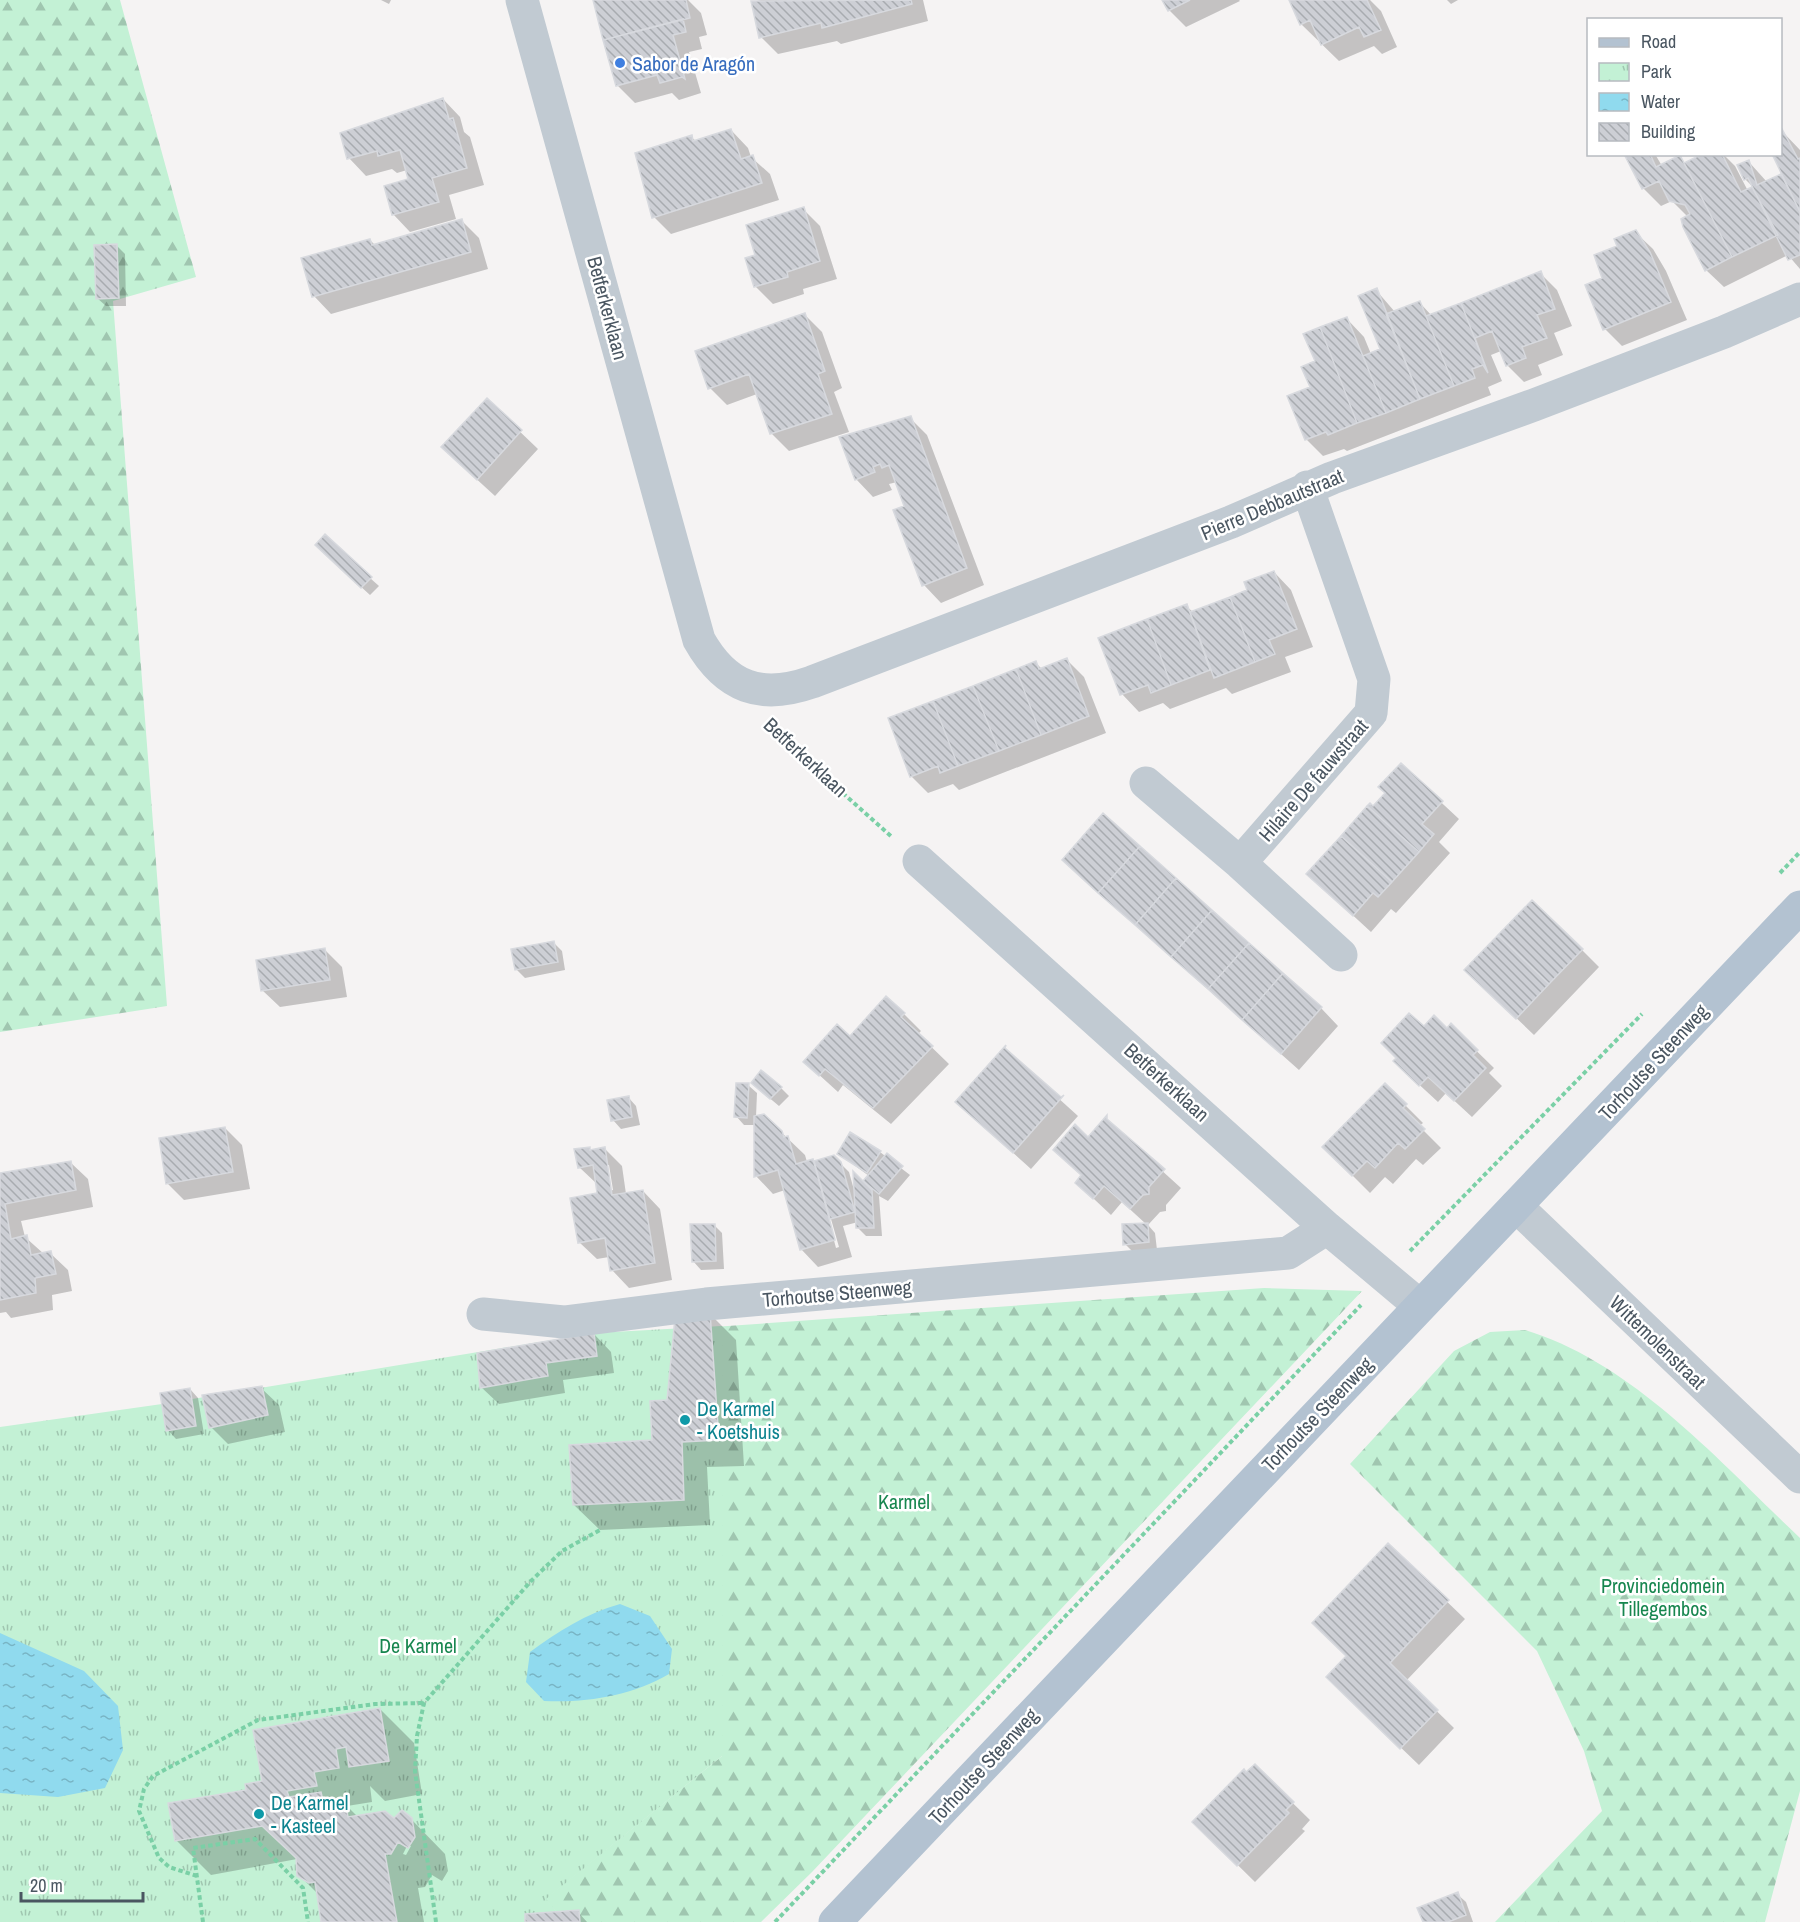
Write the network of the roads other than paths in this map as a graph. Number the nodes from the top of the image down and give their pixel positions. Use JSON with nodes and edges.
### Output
{"nodes":[{"id":1,"x":522,"y":0,"type":"edge"},
{"id":2,"x":1800,"y":299,"type":"edge"},
{"id":3,"x":1307,"y":487,"type":"junction"},
{"id":4,"x":741,"y":686,"type":"joint"},
{"id":5,"x":1146,"y":783,"type":"dead end"},
{"id":6,"x":919,"y":861,"type":"road end"},
{"id":7,"x":1240,"y":863,"type":"junction"},
{"id":8,"x":1800,"y":907,"type":"edge"},
{"id":9,"x":1341,"y":955,"type":"dead end"},
{"id":10,"x":1516,"y":1206,"type":"junction"},
{"id":11,"x":1328,"y":1228,"type":"junction"},
{"id":12,"x":1420,"y":1306,"type":"junction"},
{"id":13,"x":483,"y":1314,"type":"dead end"},
{"id":14,"x":1800,"y":1478,"type":"edge"},
{"id":15,"x":835,"y":1922,"type":"edge"}],
"edges":[{"from":1,"to":4,"type":"street","name":"Betferkerklaan"},
{"from":2,"to":3,"type":"street","name":"Pierre Debbautstraat"},
{"from":3,"to":4,"type":"street","name":"Pierre Debbautstraat"},
{"from":3,"to":7,"type":"street","name":"Hilaire De fauwstraat"},
{"from":5,"to":7,"type":"street"},
{"from":6,"to":11,"type":"street","name":"Betferkerklaan"},
{"from":7,"to":9,"type":"street"},
{"from":8,"to":10,"type":"main road","name":"Torhoutse Steenweg"},
{"from":10,"to":12,"type":"main road","name":"Torhoutse Steenweg"},
{"from":10,"to":14,"type":"street","name":"Wittemolenstraat"},
{"from":11,"to":12,"type":"street","name":"Betferkerklaan"},
{"from":11,"to":13,"type":"street","name":"Torhoutse Steenweg"},
{"from":12,"to":15,"type":"main road","name":"Torhoutse Steenweg"}]}
